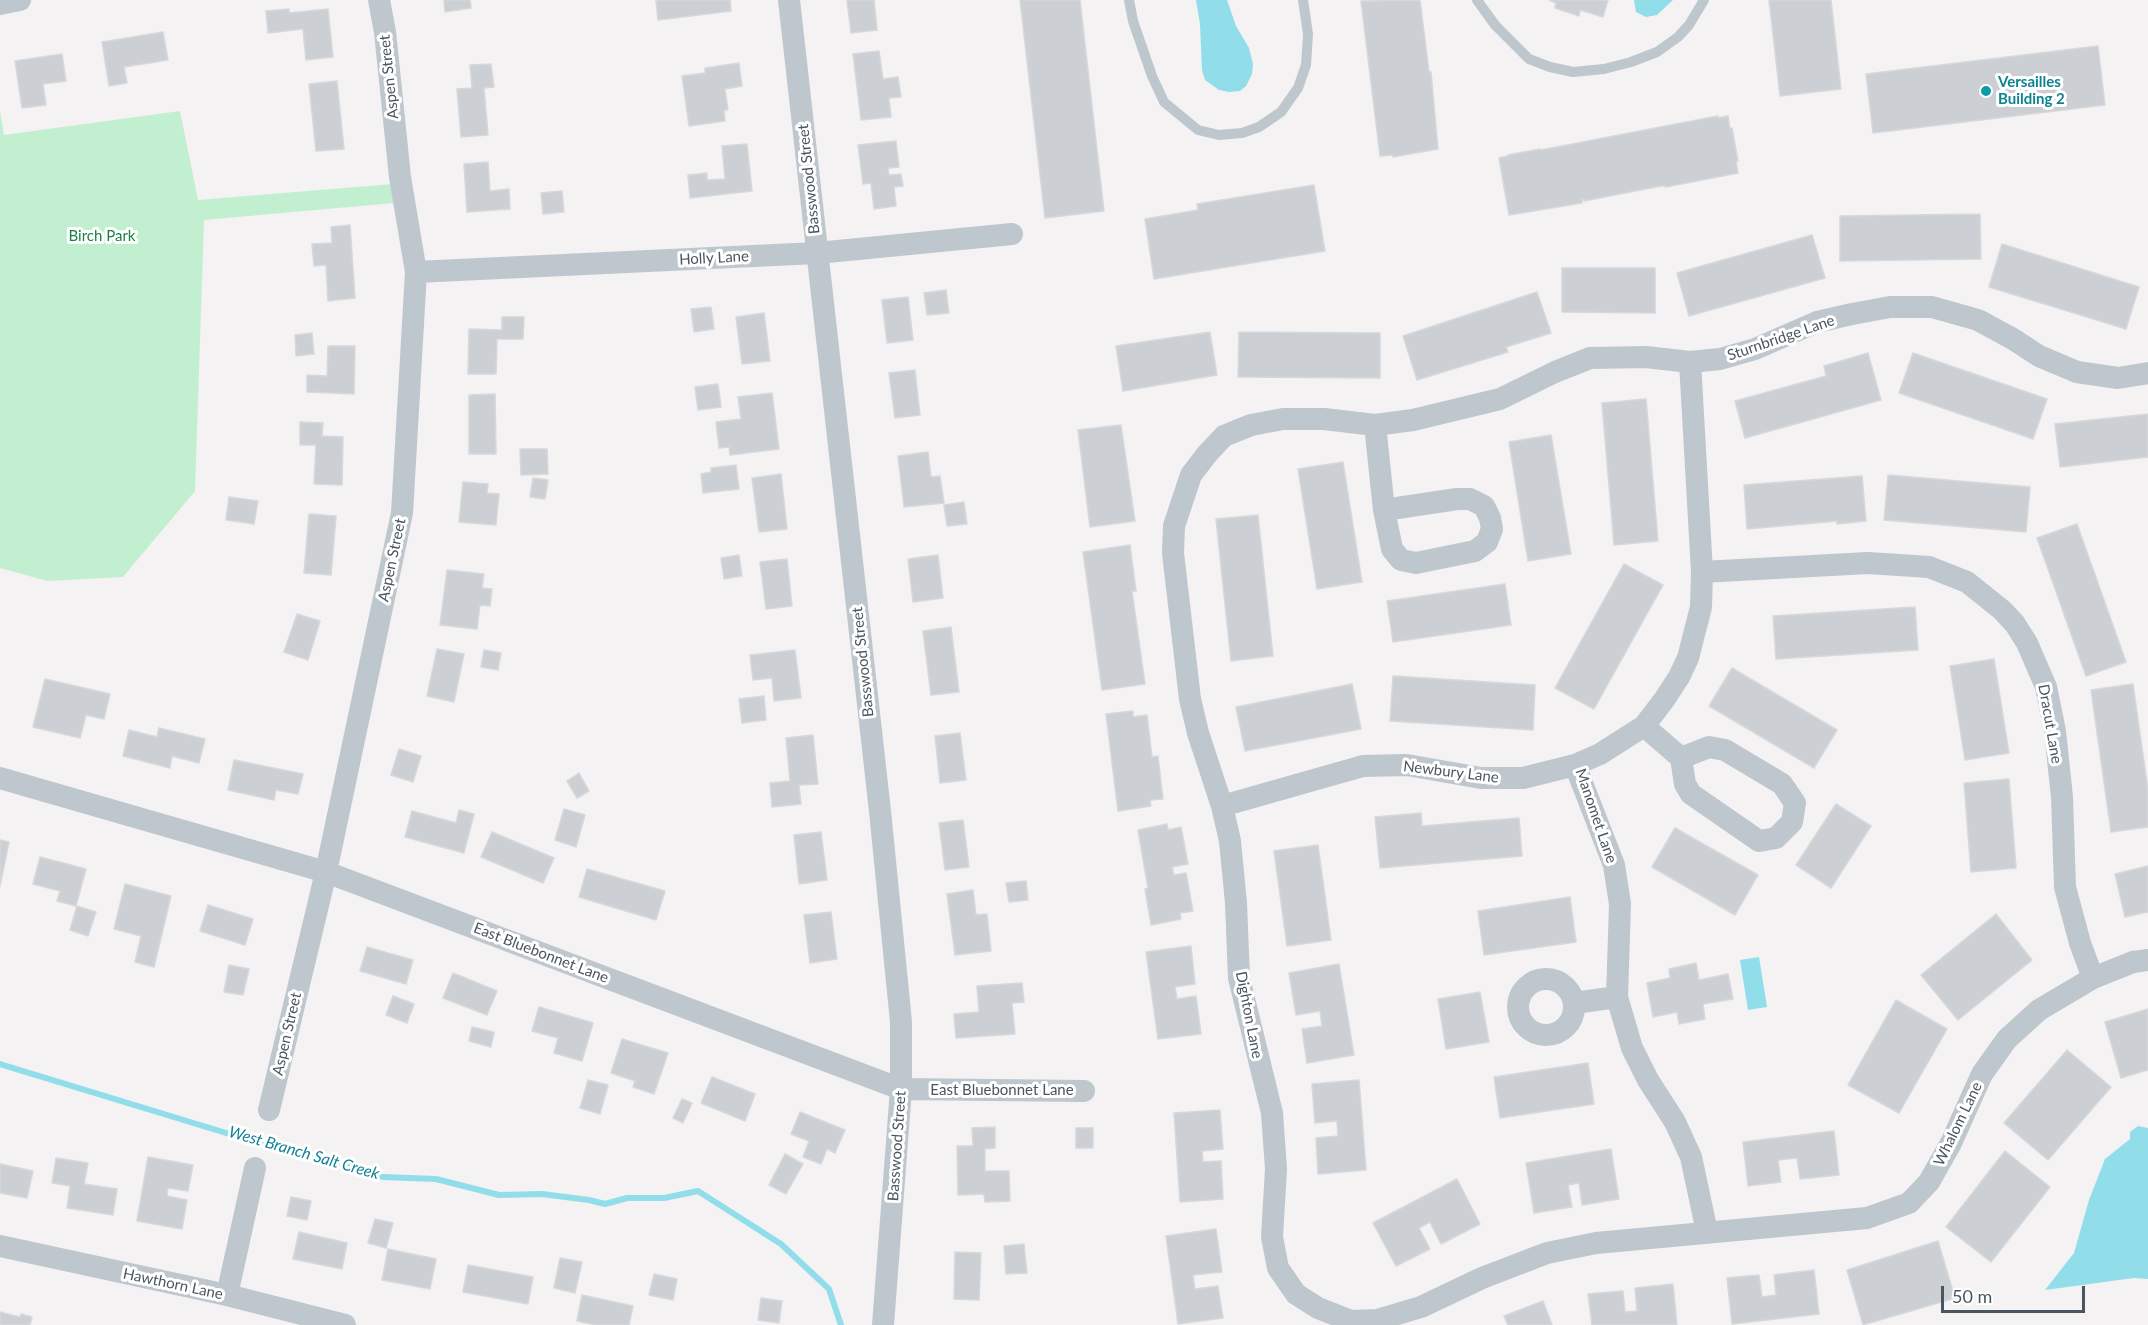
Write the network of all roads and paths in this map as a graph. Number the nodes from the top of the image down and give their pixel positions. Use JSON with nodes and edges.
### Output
{"nodes":[{"id":1,"x":20,"y":0,"type":"edge"},
{"id":2,"x":378,"y":0,"type":"edge"},
{"id":3,"x":789,"y":0,"type":"edge"},
{"id":4,"x":1129,"y":0,"type":"edge"},
{"id":5,"x":1303,"y":0,"type":"edge"},
{"id":6,"x":1477,"y":0,"type":"edge"},
{"id":7,"x":1704,"y":0,"type":"edge"},
{"id":8,"x":0,"y":4,"type":"edge"},
{"id":9,"x":1012,"y":234,"type":"dead end"},
{"id":10,"x":817,"y":253,"type":"junction"},
{"id":11,"x":416,"y":272,"type":"junction"},
{"id":12,"x":1690,"y":362,"type":"junction"},
{"id":13,"x":2148,"y":373,"type":"edge"},
{"id":14,"x":1375,"y":425,"type":"junction"},
{"id":15,"x":1384,"y":510,"type":"junction"},
{"id":16,"x":1702,"y":572,"type":"junction"},
{"id":17,"x":1644,"y":726,"type":"junction"},
{"id":18,"x":1681,"y":758,"type":"junction"},
{"id":19,"x":1575,"y":765,"type":"junction"},
{"id":20,"x":0,"y":778,"type":"edge"},
{"id":21,"x":1222,"y":806,"type":"junction"},
{"id":22,"x":326,"y":872,"type":"junction"},
{"id":23,"x":2148,"y":960,"type":"edge"},
{"id":24,"x":2093,"y":978,"type":"junction"},
{"id":25,"x":1617,"y":997,"type":"junction"},
{"id":26,"x":1574,"y":1003,"type":"dead end"},
{"id":27,"x":902,"y":1089,"type":"junction"},
{"id":28,"x":1084,"y":1091,"type":"dead end"},
{"id":29,"x":269,"y":1110,"type":"dead end"},
{"id":30,"x":255,"y":1168,"type":"dead end"},
{"id":31,"x":1707,"y":1232,"type":"junction"},
{"id":32,"x":0,"y":1246,"type":"edge"},
{"id":33,"x":227,"y":1295,"type":"junction"},
{"id":34,"x":345,"y":1325,"type":"edge"},
{"id":35,"x":883,"y":1325,"type":"edge"}],
"edges":[{"from":1,"to":8,"type":"street"},
{"from":2,"to":11,"type":"street","name":"Aspen Street"},
{"from":3,"to":10,"type":"street","name":"Basswood Street"},
{"from":4,"to":5,"type":"lane"},
{"from":6,"to":7,"type":"lane"},
{"from":9,"to":10,"type":"street","name":"Holly Lane"},
{"from":10,"to":11,"type":"street","name":"Holly Lane"},
{"from":10,"to":27,"type":"street","name":"Basswood Street"},
{"from":11,"to":22,"type":"street","name":"Aspen Street"},
{"from":12,"to":13,"type":"street","name":"Sturnbridge Lane"},
{"from":12,"to":14,"type":"street","name":"Sturnbridge Lane"},
{"from":12,"to":16,"type":"street","name":"Manomet Lane"},
{"from":14,"to":15,"type":"street"},
{"from":14,"to":21,"type":"street","name":"Dighton Lane"},
{"from":15,"to":15,"type":"street"},
{"from":16,"to":17,"type":"street","name":"Manomet Lane"},
{"from":16,"to":24,"type":"street","name":"Dracut Lane"},
{"from":17,"to":18,"type":"street"},
{"from":17,"to":19,"type":"street","name":"Manomet Lane"},
{"from":18,"to":18,"type":"street"},
{"from":19,"to":21,"type":"street","name":"Newbury Lane"},
{"from":19,"to":25,"type":"street","name":"Manomet Lane"},
{"from":20,"to":22,"type":"street","name":"East Bluebonnet Lane"},
{"from":21,"to":31,"type":"street","name":"Dighton Lane"},
{"from":22,"to":27,"type":"street","name":"East Bluebonnet Lane"},
{"from":22,"to":29,"type":"street","name":"Aspen Street"},
{"from":23,"to":24,"type":"street","name":"Whalom Lane"},
{"from":24,"to":31,"type":"street","name":"Whalom Lane"},
{"from":25,"to":26,"type":"street"},
{"from":25,"to":31,"type":"street","name":"Manomet Lane"},
{"from":27,"to":28,"type":"street","name":"East Bluebonnet Lane"},
{"from":27,"to":35,"type":"street","name":"Basswood Street"},
{"from":30,"to":33,"type":"street"},
{"from":32,"to":33,"type":"street","name":"Hawthorn Lane"},
{"from":33,"to":34,"type":"street","name":"Hawthorn Lane"}]}
